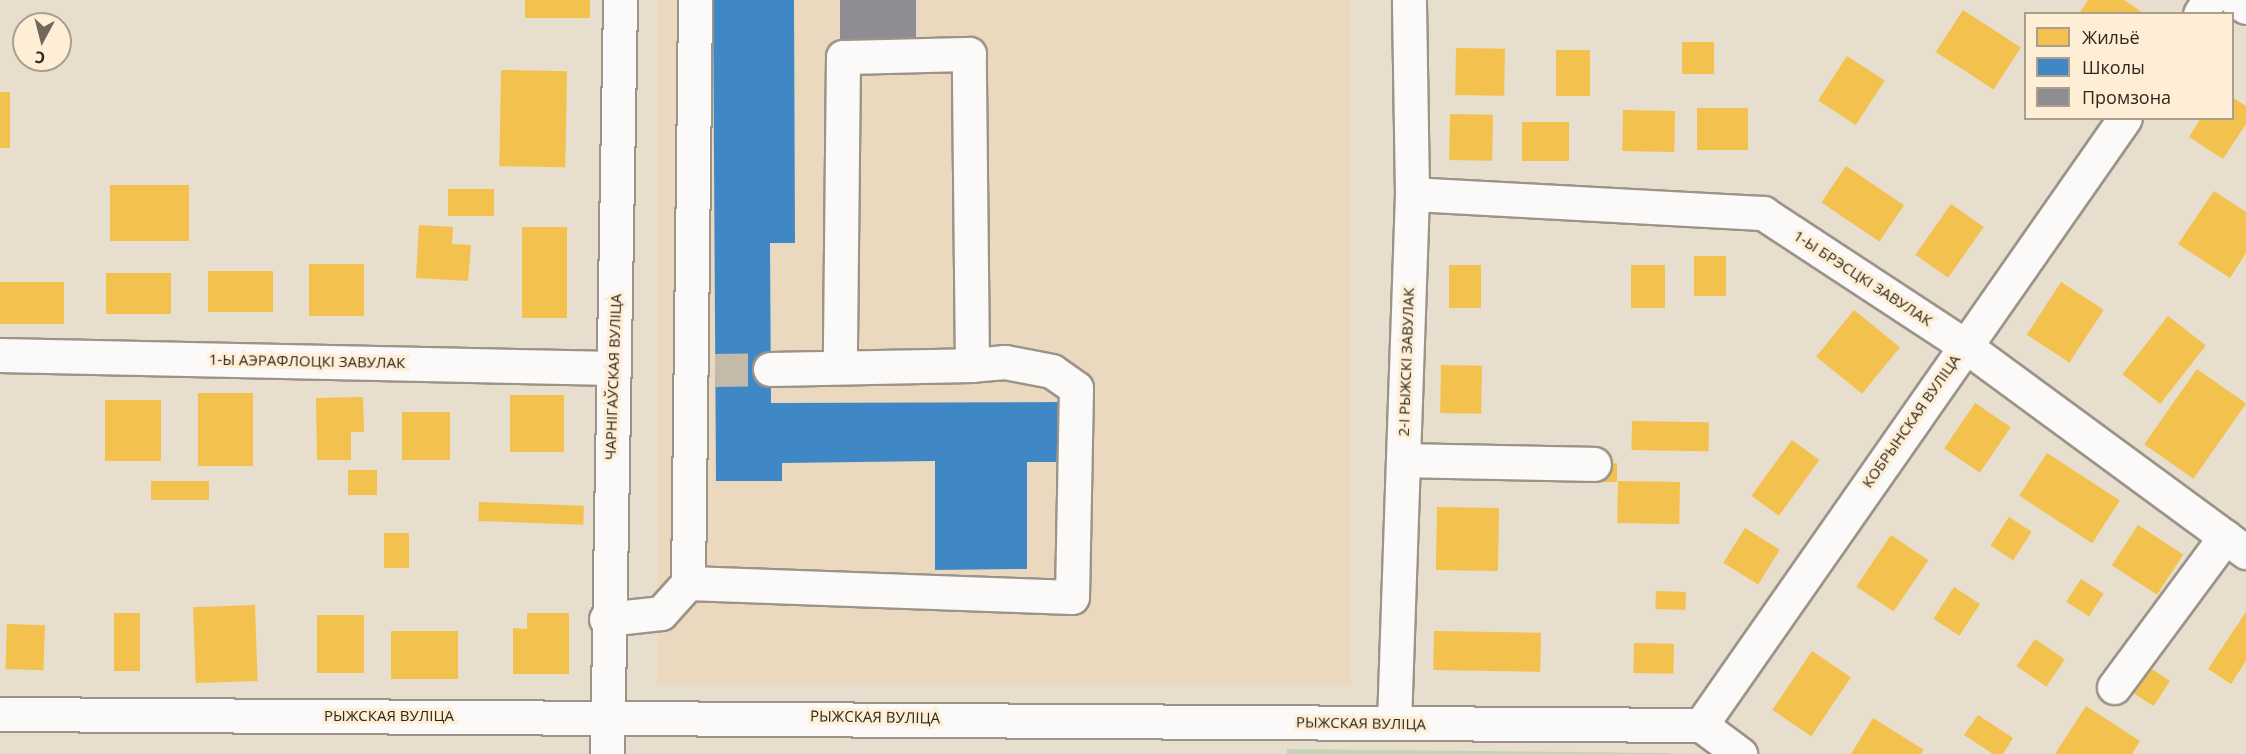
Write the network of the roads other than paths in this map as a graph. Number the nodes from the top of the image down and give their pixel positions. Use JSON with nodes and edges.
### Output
{"nodes":[{"id":1,"x":620,"y":0,"type":"edge"},
{"id":2,"x":694,"y":0,"type":"edge"},
{"id":3,"x":1409,"y":0,"type":"edge"},
{"id":4,"x":2236,"y":0,"type":"edge"},
{"id":5,"x":2246,"y":7,"type":"edge"},
{"id":6,"x":2124,"y":120,"type":"edge"},
{"id":7,"x":1412,"y":194,"type":"junction"},
{"id":8,"x":1964,"y":345,"type":"junction"},
{"id":9,"x":0,"y":355,"type":"edge"},
{"id":10,"x":972,"y":364,"type":"junction"},
{"id":11,"x":840,"y":367,"type":"junction"},
{"id":12,"x":614,"y":368,"type":"junction"},
{"id":13,"x":770,"y":369,"type":"tunnel mouth"},
{"id":14,"x":1403,"y":460,"type":"junction"},
{"id":15,"x":1594,"y":464,"type":"dead end"},
{"id":16,"x":2236,"y":545,"type":"edge"},
{"id":17,"x":688,"y":583,"type":"junction"},
{"id":18,"x":606,"y":619,"type":"junction"},
{"id":19,"x":2114,"y":687,"type":"dead end"},
{"id":20,"x":0,"y":714,"type":"edge"},
{"id":21,"x":605,"y":717,"type":"junction"},
{"id":22,"x":1394,"y":723,"type":"junction"},
{"id":23,"x":1701,"y":725,"type":"junction"},
{"id":24,"x":607,"y":754,"type":"edge"},
{"id":25,"x":1740,"y":754,"type":"edge"}],
"edges":[{"from":1,"to":12,"type":"street","name":"ЧАРНІГАЎСКАЯ ВУЛІЦА"},
{"from":2,"to":17,"type":"street"},
{"from":3,"to":7,"type":"street","name":"2-І РЫЖСКІ ЗАВУЛАК"},
{"from":4,"to":5,"type":"street"},
{"from":6,"to":8,"type":"street","name":"КОБРЫНСКАЯ ВУЛІЦА"},
{"from":7,"to":8,"type":"street","name":"1-Ы БРЭСЦКІ ЗАВУЛАК"},
{"from":7,"to":14,"type":"street","name":"2-І РЫЖСКІ ЗАВУЛАК"},
{"from":8,"to":16,"type":"street","name":"1-Ы БРЭСЦКІ ЗАВУЛАК"},
{"from":8,"to":23,"type":"street","name":"КОБРЫНСКАЯ ВУЛІЦА"},
{"from":9,"to":12,"type":"street","name":"1-Ы АЭРАФЛОЦКІ ЗАВУЛАК"},
{"from":10,"to":11,"type":"street"},
{"from":10,"to":11,"type":"street"},
{"from":10,"to":17,"type":"street"},
{"from":11,"to":13,"type":"street"},
{"from":12,"to":18,"type":"street","name":"ЧАРНІГАЎСКАЯ ВУЛІЦА"},
{"from":14,"to":15,"type":"street"},
{"from":14,"to":22,"type":"street","name":"2-І РЫЖСКІ ЗАВУЛАК"},
{"from":16,"to":19,"type":"street"},
{"from":17,"to":18,"type":"street"},
{"from":18,"to":21,"type":"street","name":"ЧАРНІГАЎСКАЯ ВУЛІЦА"},
{"from":20,"to":21,"type":"street","name":"РЫЖСКАЯ ВУЛІЦА"},
{"from":21,"to":22,"type":"street","name":"РЫЖСКАЯ ВУЛІЦА"},
{"from":21,"to":24,"type":"street","name":"ЧАРНІГАЎСКАЯ ВУЛІЦА"},
{"from":22,"to":23,"type":"street","name":"РЫЖСКАЯ ВУЛІЦА"},
{"from":23,"to":25,"type":"street"}]}
